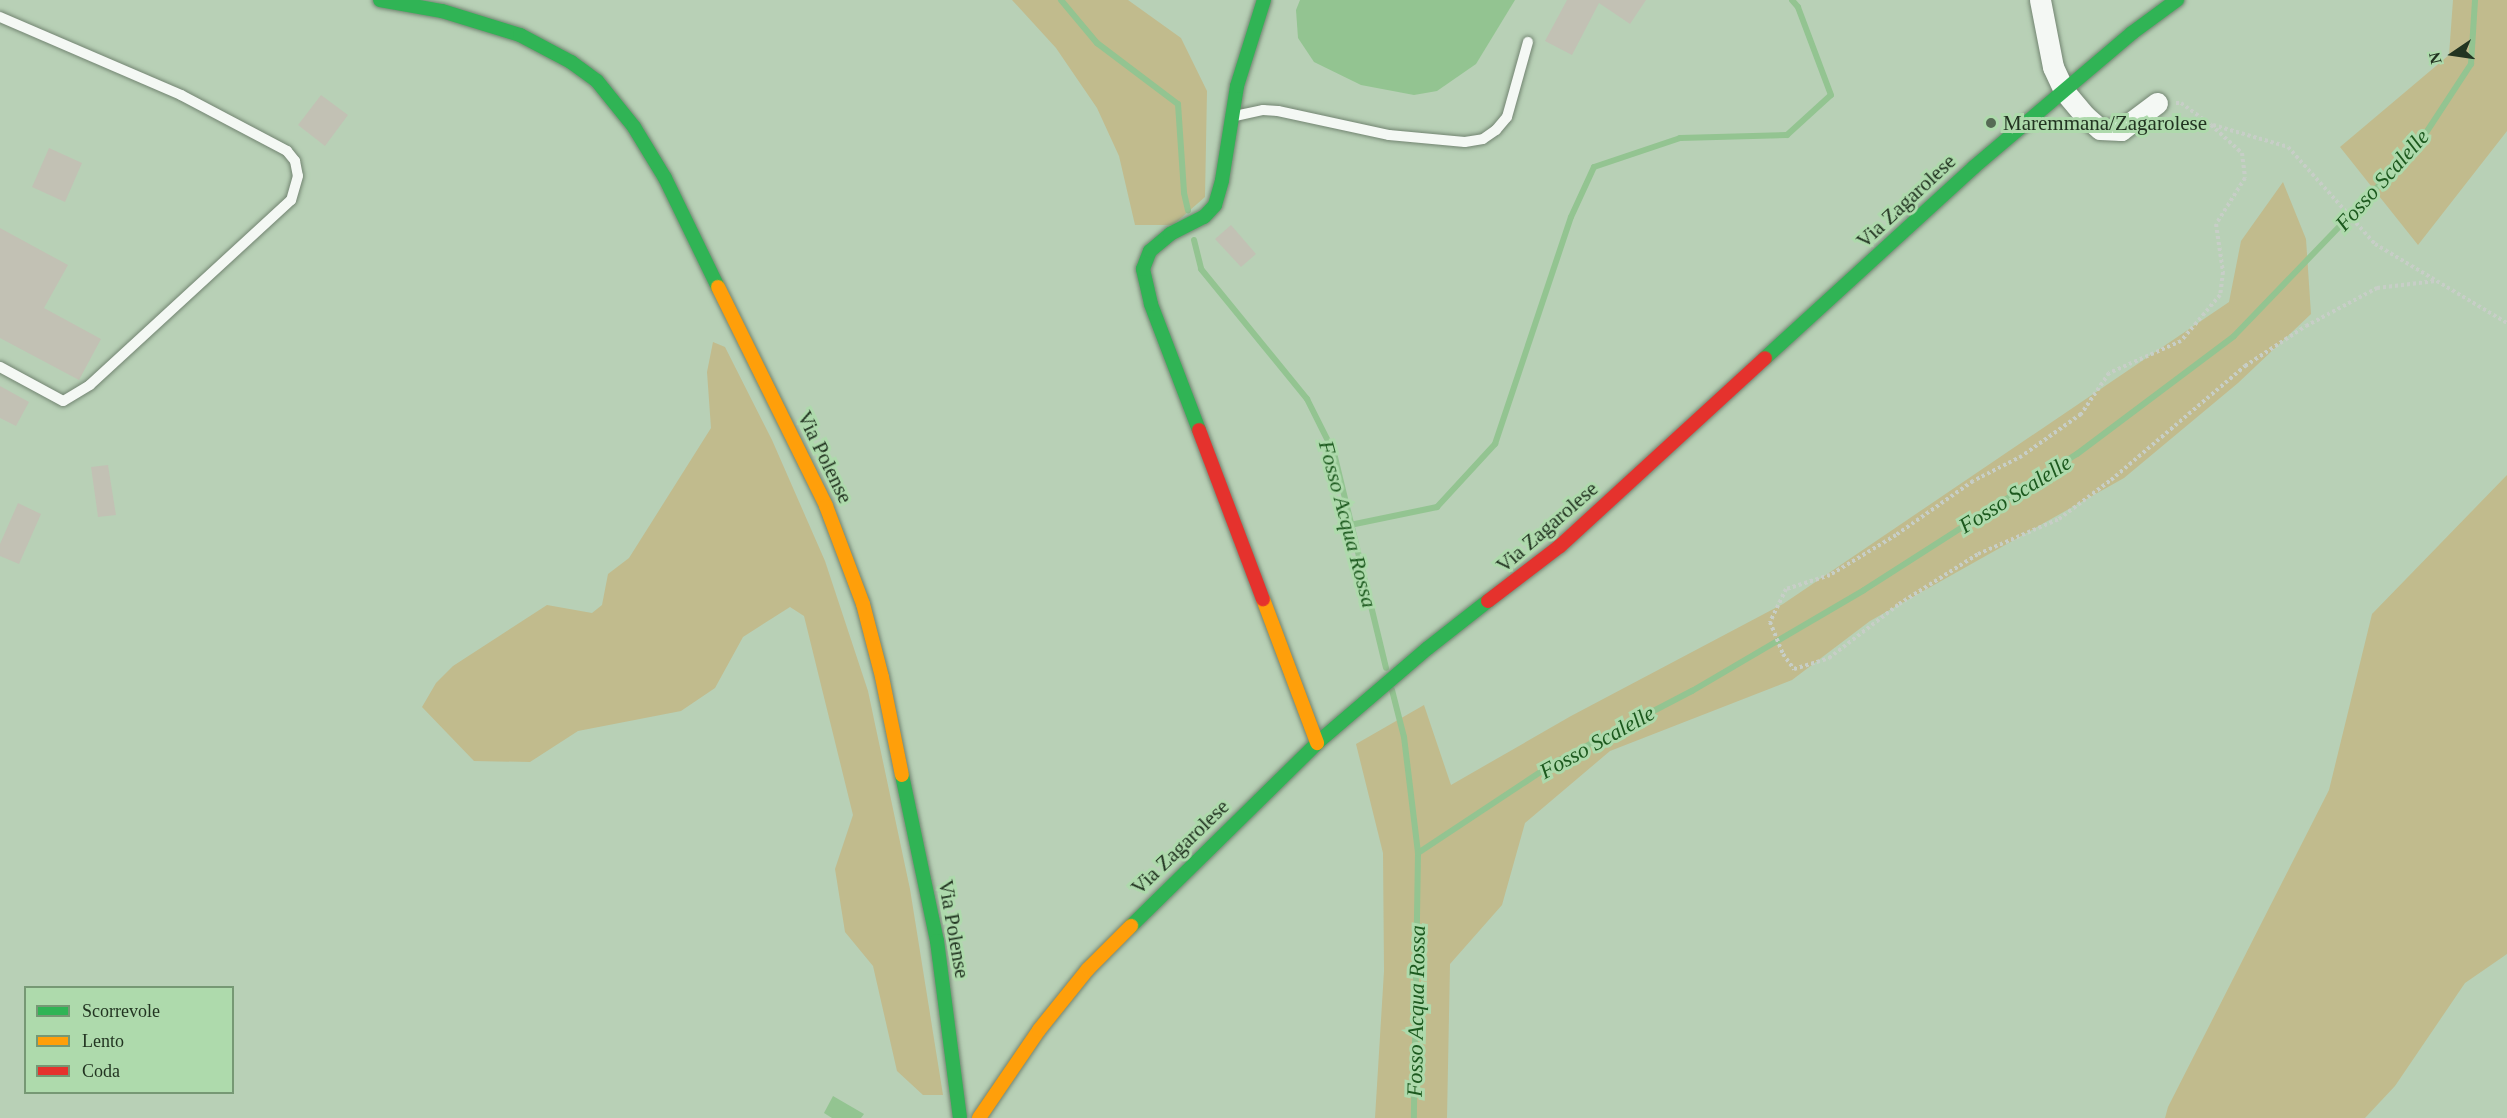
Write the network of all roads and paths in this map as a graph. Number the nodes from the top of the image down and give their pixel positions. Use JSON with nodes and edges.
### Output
{"nodes":[{"id":1,"x":380,"y":0,"type":"edge"},
{"id":2,"x":1264,"y":0,"type":"edge"},
{"id":3,"x":2040,"y":0,"type":"edge"},
{"id":4,"x":2177,"y":0,"type":"edge"},
{"id":5,"x":0,"y":17,"type":"edge"},
{"id":6,"x":1528,"y":42,"type":"dead end"},
{"id":7,"x":2064,"y":91,"type":"junction"},
{"id":8,"x":2157,"y":103,"type":"joint"},
{"id":9,"x":1230,"y":118,"type":"junction"},
{"id":10,"x":2211,"y":124,"type":"junction"},
{"id":11,"x":2436,"y":280,"type":"junction"},
{"id":12,"x":2507,"y":323,"type":"edge"},
{"id":13,"x":0,"y":368,"type":"edge"},
{"id":14,"x":1317,"y":743,"type":"junction"},
{"id":15,"x":960,"y":1118,"type":"edge"},
{"id":16,"x":979,"y":1118,"type":"edge"}],
"edges":[{"from":1,"to":15,"type":"street","name":"Via Polense"},
{"from":2,"to":9,"type":"street"},
{"from":3,"to":7,"type":"street"},
{"from":4,"to":7,"type":"street","name":"Via Zagarolese"},
{"from":5,"to":13,"type":"lane"},
{"from":6,"to":9,"type":"lane"},
{"from":7,"to":8,"type":"street"},
{"from":7,"to":14,"type":"street","name":"Via Zagarolese"},
{"from":8,"to":10,"type":"path"},
{"from":9,"to":14,"type":"street"},
{"from":10,"to":11,"type":"path"},
{"from":10,"to":11,"type":"path"},
{"from":11,"to":12,"type":"path"},
{"from":14,"to":16,"type":"street","name":"Via Zagarolese"}]}
